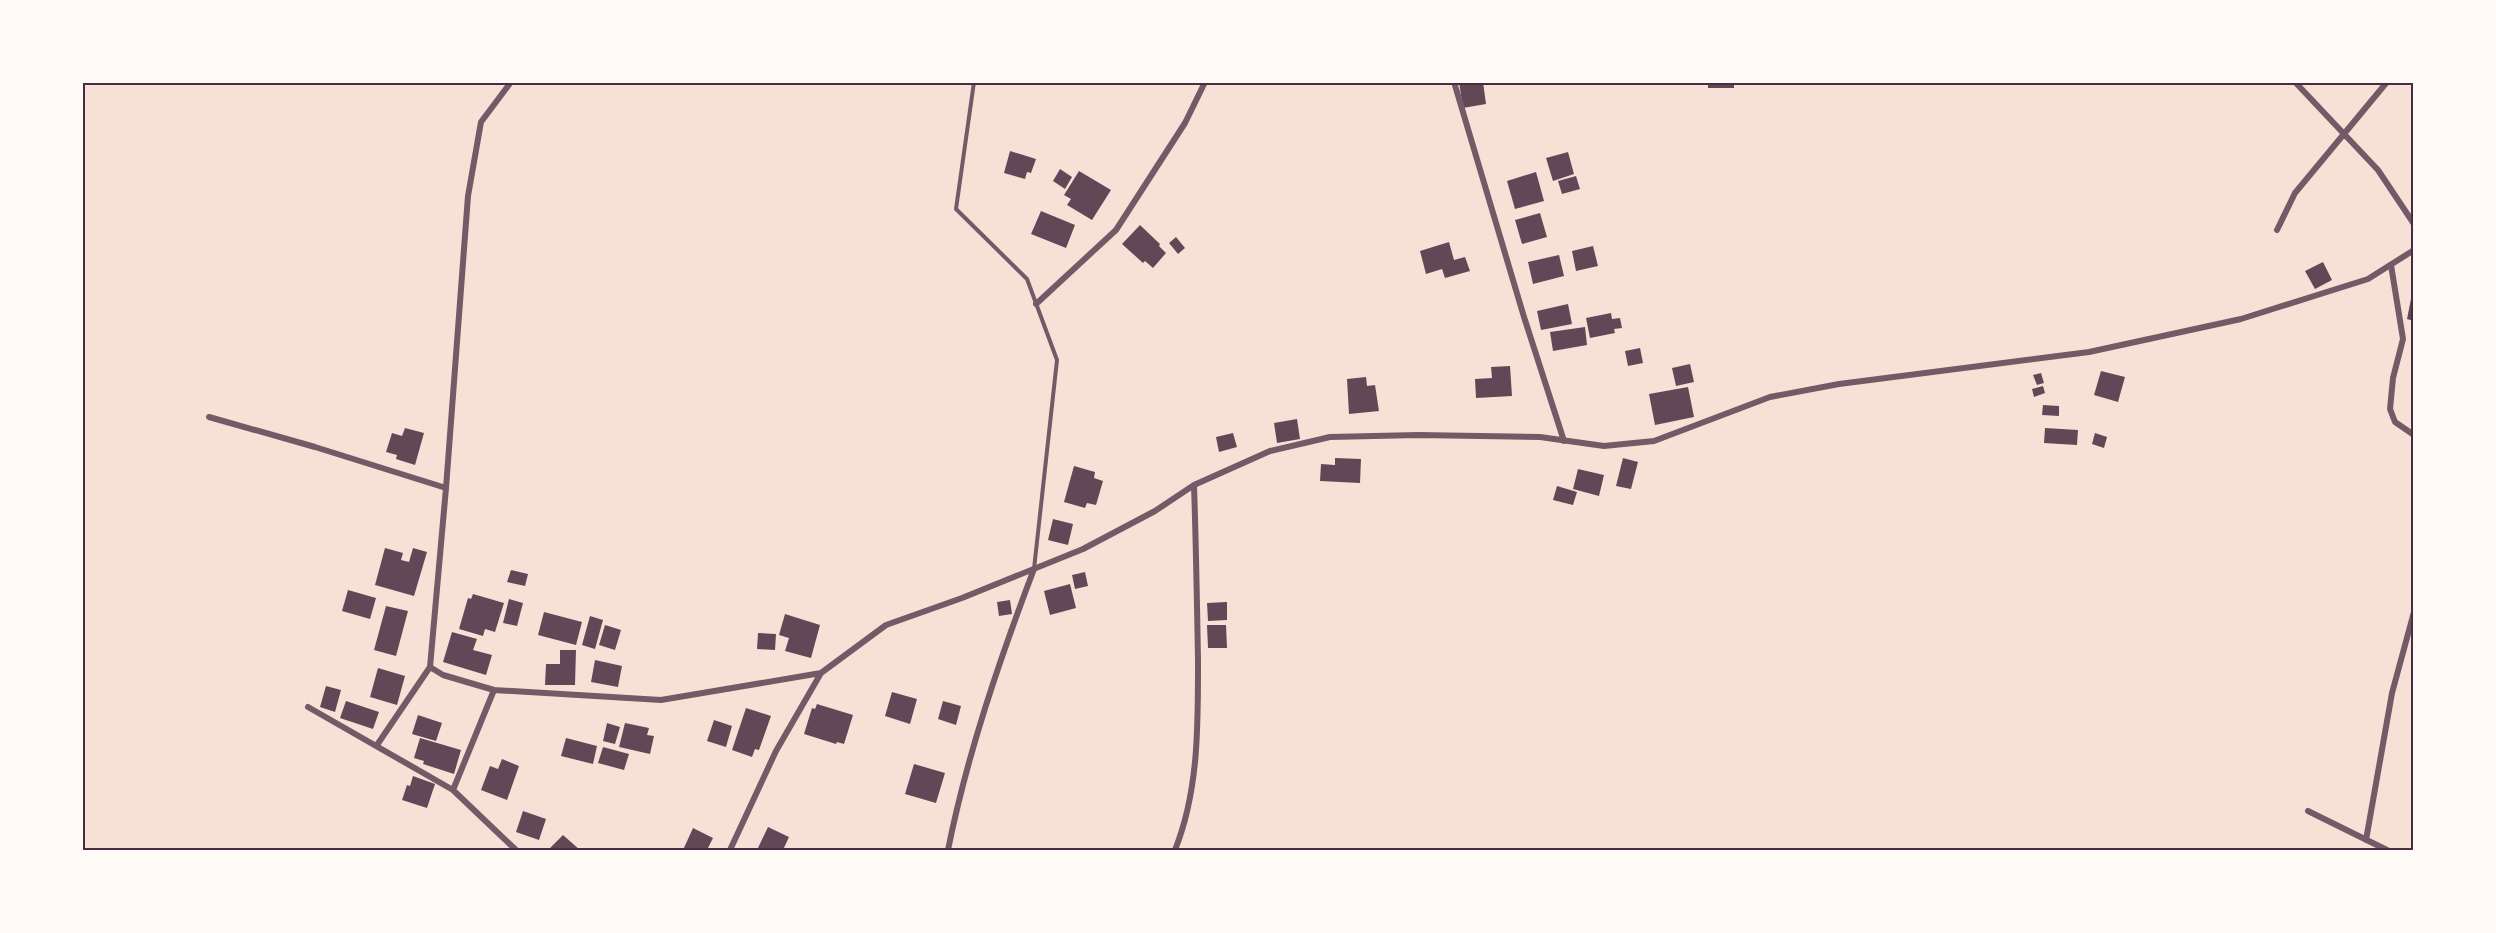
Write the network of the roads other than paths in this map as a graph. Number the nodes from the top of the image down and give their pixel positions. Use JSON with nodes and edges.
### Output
{"nodes":[{"id":1,"x":511,"y":82,"type":"edge"},
{"id":2,"x":974,"y":82,"type":"edge"},
{"id":3,"x":1205,"y":82,"type":"edge"},
{"id":4,"x":1454,"y":82,"type":"edge"},
{"id":5,"x":2295,"y":82,"type":"edge"},
{"id":6,"x":2387,"y":82,"type":"edge"},
{"id":7,"x":2344,"y":133,"type":"junction"},
{"id":8,"x":2414,"y":224,"type":"edge"},
{"id":9,"x":2277,"y":230,"type":"dead end"},
{"id":10,"x":2414,"y":250,"type":"edge"},
{"id":11,"x":2391,"y":265,"type":"junction"},
{"id":12,"x":1036,"y":304,"type":"junction"},
{"id":13,"x":209,"y":417,"type":"dead end"},
{"id":14,"x":2414,"y":435,"type":"edge"},
{"id":15,"x":1564,"y":441,"type":"junction"},
{"id":16,"x":1194,"y":485,"type":"junction"},
{"id":17,"x":446,"y":488,"type":"junction"},
{"id":18,"x":1034,"y":569,"type":"junction"},
{"id":19,"x":2414,"y":612,"type":"edge"},
{"id":20,"x":430,"y":667,"type":"junction"},
{"id":21,"x":821,"y":673,"type":"junction"},
{"id":22,"x":494,"y":690,"type":"junction"},
{"id":23,"x":309,"y":708,"type":"dead end"},
{"id":24,"x":377,"y":745,"type":"junction"},
{"id":25,"x":453,"y":790,"type":"junction"},
{"id":26,"x":2308,"y":812,"type":"dead end"},
{"id":27,"x":2366,"y":840,"type":"junction"},
{"id":28,"x":516,"y":850,"type":"edge"},
{"id":29,"x":730,"y":850,"type":"edge"},
{"id":30,"x":948,"y":850,"type":"edge"},
{"id":31,"x":1175,"y":850,"type":"edge"},
{"id":32,"x":2387,"y":850,"type":"edge"}],
"edges":[{"from":1,"to":17,"type":"street"},
{"from":2,"to":12,"type":"lane"},
{"from":3,"to":12,"type":"street"},
{"from":4,"to":15,"type":"street"},
{"from":5,"to":7,"type":"street"},
{"from":6,"to":7,"type":"street"},
{"from":7,"to":8,"type":"street"},
{"from":7,"to":9,"type":"street"},
{"from":10,"to":11,"type":"street"},
{"from":11,"to":14,"type":"street"},
{"from":11,"to":15,"type":"street"},
{"from":12,"to":18,"type":"lane"},
{"from":13,"to":17,"type":"street"},
{"from":15,"to":16,"type":"street"},
{"from":16,"to":18,"type":"street"},
{"from":16,"to":31,"type":"street"},
{"from":17,"to":20,"type":"street"},
{"from":18,"to":21,"type":"street"},
{"from":18,"to":30,"type":"street"},
{"from":19,"to":27,"type":"street"},
{"from":20,"to":22,"type":"street"},
{"from":20,"to":24,"type":"street"},
{"from":21,"to":22,"type":"street"},
{"from":21,"to":29,"type":"street"},
{"from":22,"to":25,"type":"street"},
{"from":23,"to":24,"type":"street"},
{"from":24,"to":25,"type":"street"},
{"from":25,"to":28,"type":"street"},
{"from":26,"to":27,"type":"street"},
{"from":27,"to":32,"type":"street"}]}
